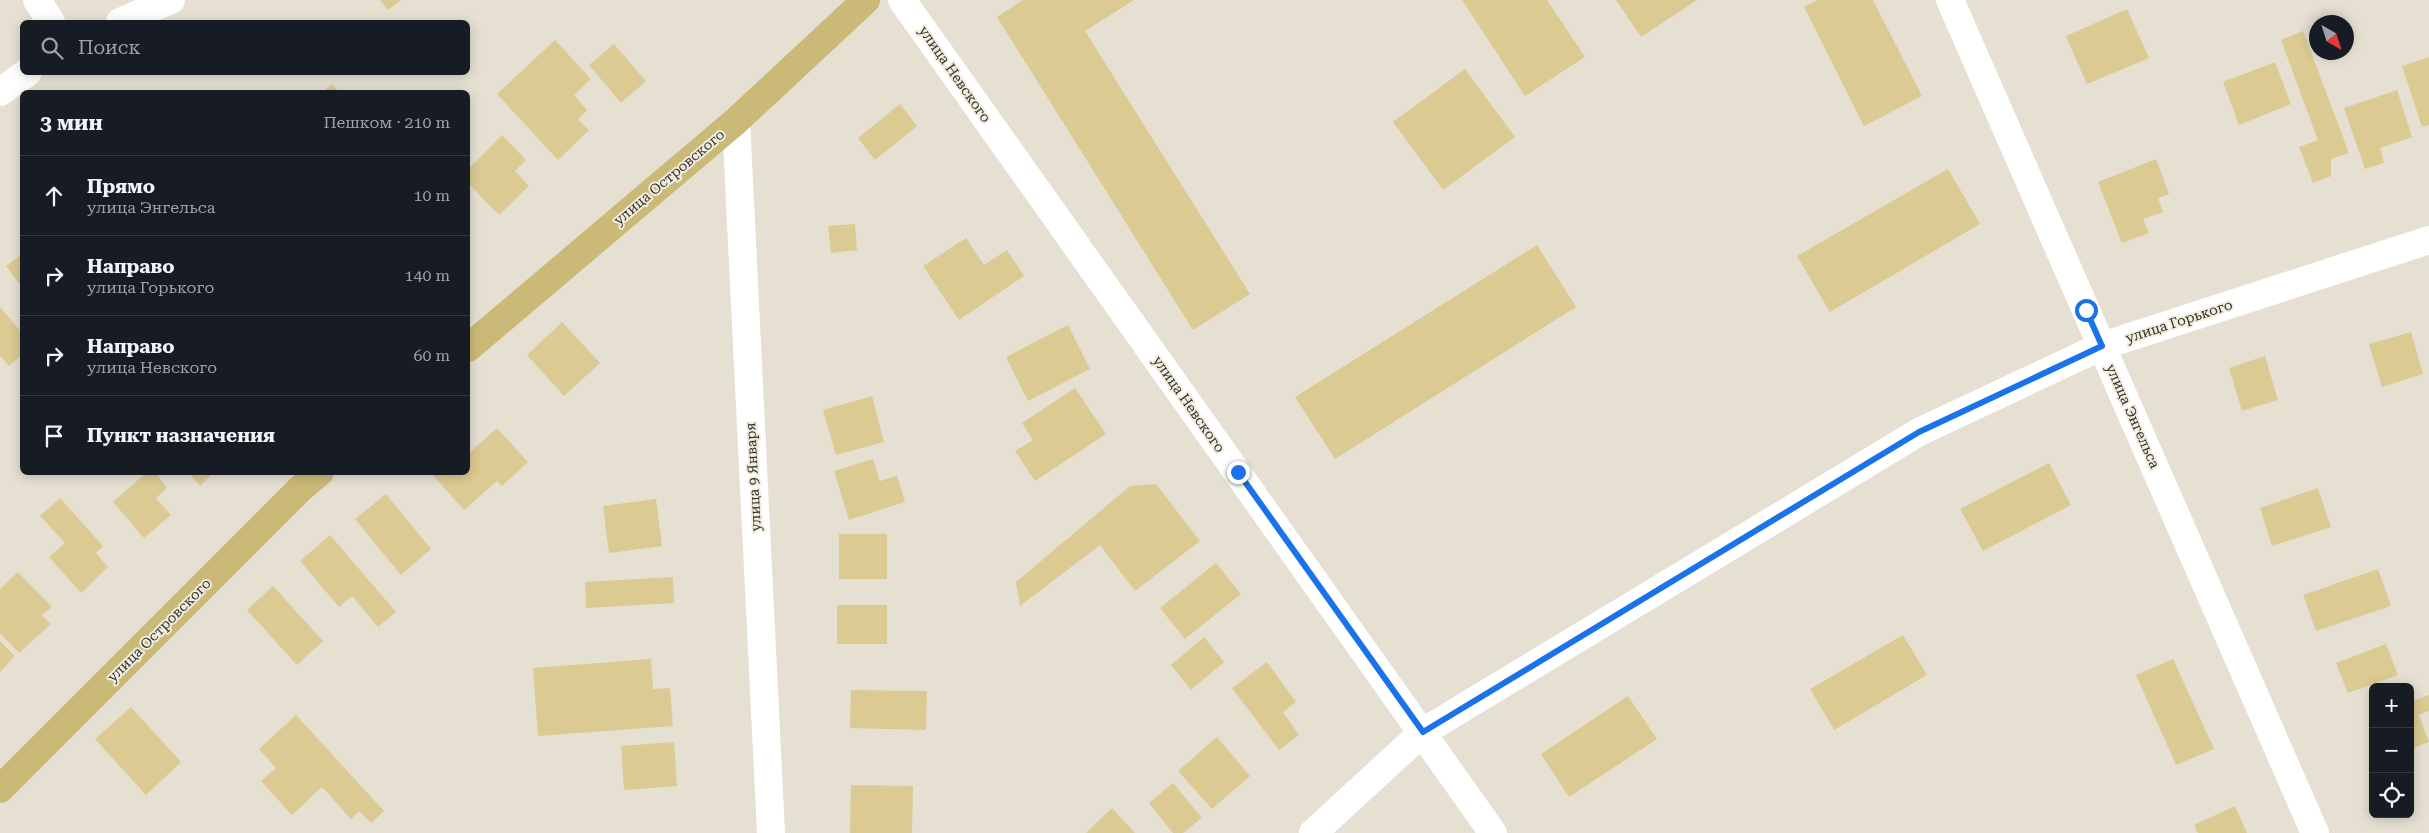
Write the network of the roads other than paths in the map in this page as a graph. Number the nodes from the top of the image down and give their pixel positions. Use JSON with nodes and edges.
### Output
{"nodes":[{"id":1,"x":37,"y":0,"type":"edge"},
{"id":2,"x":171,"y":0,"type":"edge"},
{"id":3,"x":866,"y":0,"type":"edge"},
{"id":4,"x":902,"y":0,"type":"edge"},
{"id":5,"x":1950,"y":0,"type":"edge"},
{"id":6,"x":50,"y":20,"type":"edge"},
{"id":7,"x":125,"y":20,"type":"edge"},
{"id":8,"x":24,"y":75,"type":"edge"},
{"id":9,"x":0,"y":92,"type":"edge"},
{"id":10,"x":736,"y":121,"type":"junction"},
{"id":11,"x":2429,"y":240,"type":"edge"},
{"id":12,"x":470,"y":346,"type":"edge"},
{"id":13,"x":2102,"y":346,"type":"junction"},
{"id":14,"x":316,"y":475,"type":"edge"},
{"id":15,"x":1423,"y":732,"type":"junction"},
{"id":16,"x":0,"y":789,"type":"edge"},
{"id":17,"x":771,"y":833,"type":"edge"},
{"id":18,"x":1313,"y":833,"type":"edge"},
{"id":19,"x":1493,"y":833,"type":"edge"},
{"id":20,"x":2315,"y":833,"type":"edge"}],
"edges":[{"from":1,"to":6,"type":"street"},
{"from":2,"to":7,"type":"street"},
{"from":3,"to":10,"type":"main road","name":"улица Островского"},
{"from":4,"to":15,"type":"street","name":"улица Невского"},
{"from":5,"to":13,"type":"street","name":"улица Энгельса"},
{"from":8,"to":9,"type":"street"},
{"from":10,"to":12,"type":"main road","name":"улица Островского"},
{"from":10,"to":17,"type":"street","name":"улица 9 Января"},
{"from":11,"to":13,"type":"street","name":"улица Горького"},
{"from":13,"to":15,"type":"street","name":"улица Горького"},
{"from":13,"to":20,"type":"street","name":"улица Энгельса"},
{"from":14,"to":16,"type":"main road","name":"улица Островского"},
{"from":15,"to":18,"type":"street","name":"улица Горького"},
{"from":15,"to":19,"type":"street","name":"улица Невского"}]}
